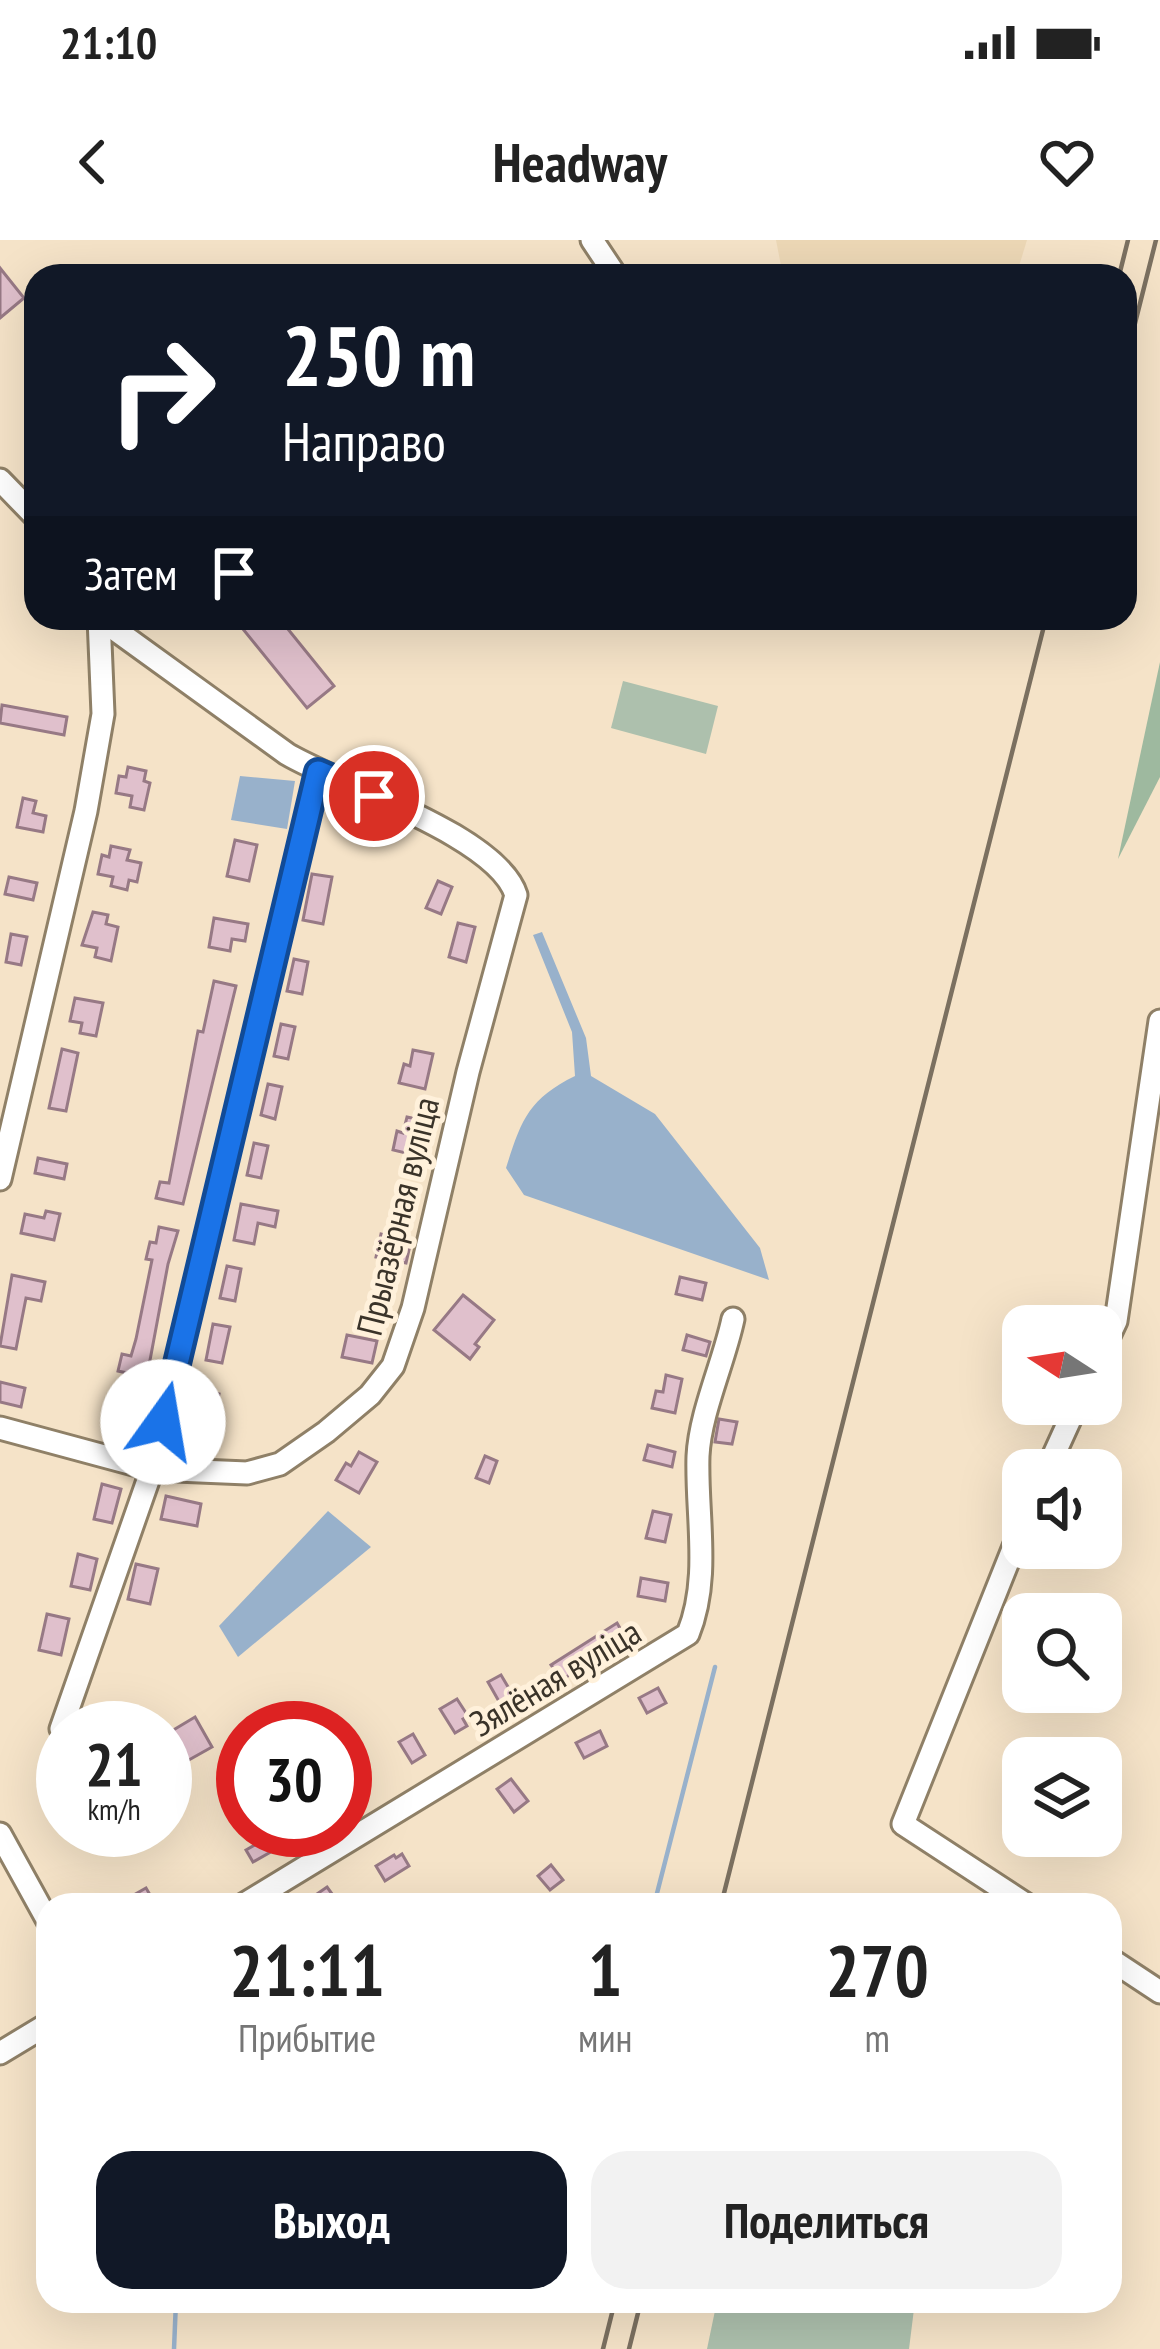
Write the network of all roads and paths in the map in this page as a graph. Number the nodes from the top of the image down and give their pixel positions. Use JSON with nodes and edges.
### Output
{"nodes":[{"id":1,"x":0,"y":480,"type":"edge"},
{"id":2,"x":24,"y":505,"type":"edge"},
{"id":3,"x":100,"y":630,"type":"edge"},
{"id":4,"x":116,"y":630,"type":"edge"},
{"id":5,"x":318,"y":772,"type":"junction"},
{"id":6,"x":1160,"y":1022,"type":"edge"},
{"id":7,"x":0,"y":1179,"type":"edge"},
{"id":8,"x":1118,"y":1305,"type":"edge"},
{"id":9,"x":733,"y":1319,"type":"dead end"},
{"id":10,"x":0,"y":1428,"type":"edge"},
{"id":11,"x":152,"y":1468,"type":"junction"},
{"id":12,"x":1005,"y":1569,"type":"edge"},
{"id":13,"x":71,"y":1701,"type":"edge"},
{"id":14,"x":1,"y":1835,"type":"edge"},
{"id":15,"x":263,"y":1893,"type":"edge"},
{"id":16,"x":1009,"y":1893,"type":"edge"},
{"id":17,"x":36,"y":1899,"type":"edge"},
{"id":18,"x":1122,"y":1968,"type":"edge"},
{"id":19,"x":1160,"y":1992,"type":"edge"},
{"id":20,"x":36,"y":2031,"type":"edge"},
{"id":21,"x":0,"y":2053,"type":"edge"}],
"edges":[{"from":1,"to":2,"type":"street"},
{"from":3,"to":7,"type":"street"},
{"from":4,"to":5,"type":"street"},
{"from":5,"to":11,"type":"street"},
{"from":5,"to":11,"type":"street","name":"Прыазёрная вуліца"},
{"from":6,"to":8,"type":"street"},
{"from":9,"to":15,"type":"street","name":"Зялёная вуліца"},
{"from":10,"to":11,"type":"street","name":"Прыазёрная вуліца"},
{"from":11,"to":13,"type":"street"},
{"from":12,"to":16,"type":"street"},
{"from":14,"to":17,"type":"street"},
{"from":18,"to":19,"type":"street"},
{"from":20,"to":21,"type":"street"}]}
